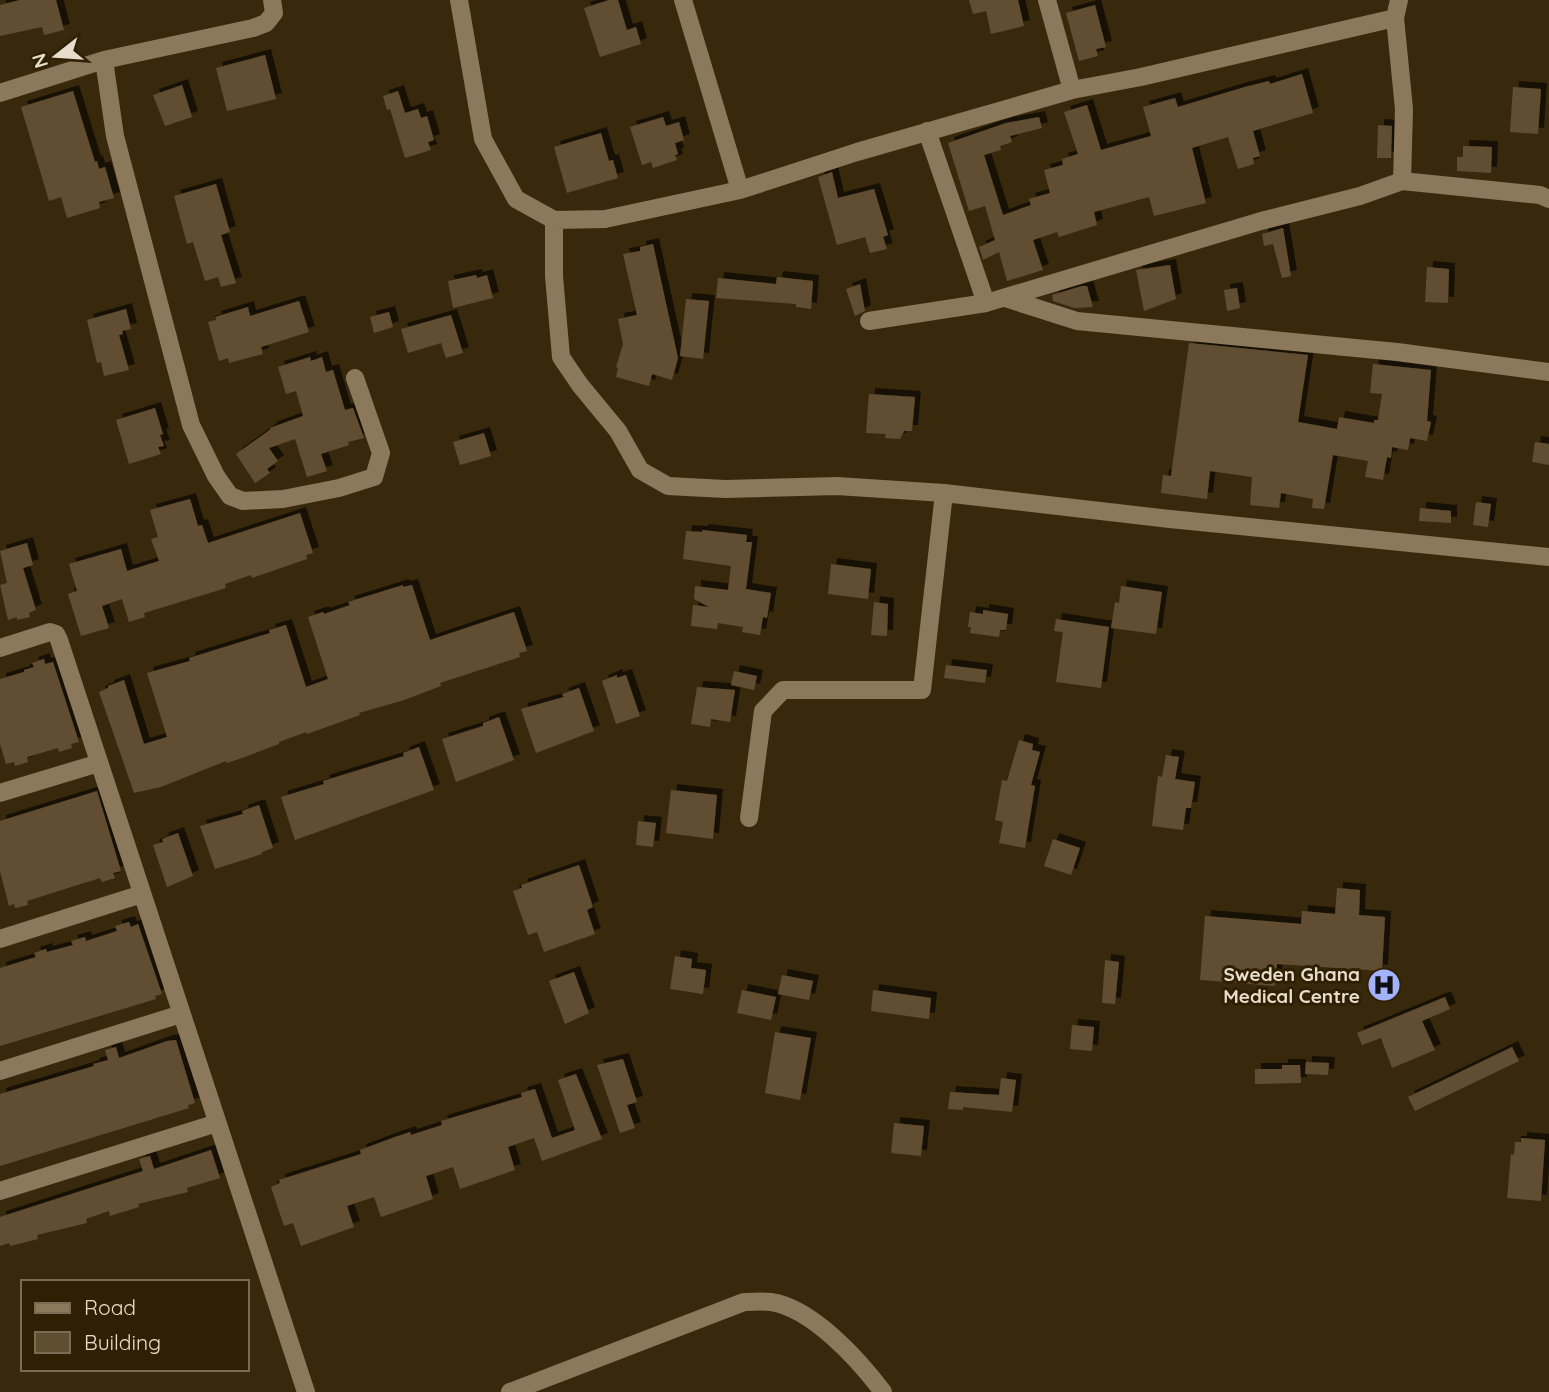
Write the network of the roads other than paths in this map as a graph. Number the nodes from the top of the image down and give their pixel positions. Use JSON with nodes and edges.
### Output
{"nodes":[{"id":1,"x":272,"y":0,"type":"edge"},
{"id":2,"x":459,"y":0,"type":"edge"},
{"id":3,"x":683,"y":0,"type":"edge"},
{"id":4,"x":1047,"y":0,"type":"edge"},
{"id":5,"x":1399,"y":0,"type":"edge"},
{"id":6,"x":1395,"y":18,"type":"junction"},
{"id":7,"x":104,"y":60,"type":"junction"},
{"id":8,"x":1072,"y":90,"type":"junction"},
{"id":9,"x":0,"y":93,"type":"edge"},
{"id":10,"x":927,"y":131,"type":"junction"},
{"id":11,"x":1402,"y":181,"type":"junction"},
{"id":12,"x":740,"y":190,"type":"junction"},
{"id":13,"x":1549,"y":199,"type":"edge"},
{"id":14,"x":554,"y":220,"type":"junction"},
{"id":15,"x":1005,"y":298,"type":"junction"},
{"id":16,"x":986,"y":303,"type":"junction"},
{"id":17,"x":869,"y":321,"type":"dead end"},
{"id":18,"x":1549,"y":372,"type":"edge"},
{"id":19,"x":355,"y":378,"type":"dead end"},
{"id":20,"x":944,"y":493,"type":"junction"},
{"id":21,"x":1549,"y":557,"type":"edge"},
{"id":22,"x":0,"y":648,"type":"edge"},
{"id":23,"x":99,"y":763,"type":"junction"},
{"id":24,"x":0,"y":793,"type":"edge"},
{"id":25,"x":750,"y":818,"type":"dead end"},
{"id":26,"x":142,"y":894,"type":"junction"},
{"id":27,"x":0,"y":939,"type":"edge"},
{"id":28,"x":181,"y":1014,"type":"junction"},
{"id":29,"x":0,"y":1071,"type":"edge"},
{"id":30,"x":217,"y":1123,"type":"junction"},
{"id":31,"x":0,"y":1191,"type":"edge"},
{"id":32,"x":306,"y":1392,"type":"edge"},
{"id":33,"x":510,"y":1392,"type":"edge"},
{"id":34,"x":883,"y":1392,"type":"edge"}],
"edges":[{"from":1,"to":7,"type":"street"},
{"from":2,"to":14,"type":"street"},
{"from":3,"to":12,"type":"street"},
{"from":4,"to":8,"type":"street"},
{"from":5,"to":6,"type":"street"},
{"from":6,"to":8,"type":"street"},
{"from":6,"to":11,"type":"street"},
{"from":7,"to":9,"type":"street"},
{"from":7,"to":19,"type":"street"},
{"from":8,"to":10,"type":"street"},
{"from":10,"to":12,"type":"street"},
{"from":10,"to":16,"type":"street"},
{"from":11,"to":13,"type":"street"},
{"from":11,"to":15,"type":"street"},
{"from":12,"to":14,"type":"street"},
{"from":14,"to":20,"type":"street"},
{"from":15,"to":16,"type":"street"},
{"from":15,"to":18,"type":"street"},
{"from":16,"to":17,"type":"street"},
{"from":20,"to":21,"type":"street"},
{"from":20,"to":25,"type":"street"},
{"from":22,"to":23,"type":"street"},
{"from":23,"to":24,"type":"street"},
{"from":23,"to":26,"type":"street"},
{"from":26,"to":27,"type":"street"},
{"from":26,"to":28,"type":"street"},
{"from":28,"to":29,"type":"street"},
{"from":28,"to":30,"type":"street"},
{"from":30,"to":31,"type":"street"},
{"from":30,"to":32,"type":"street"},
{"from":33,"to":34,"type":"street"}]}
